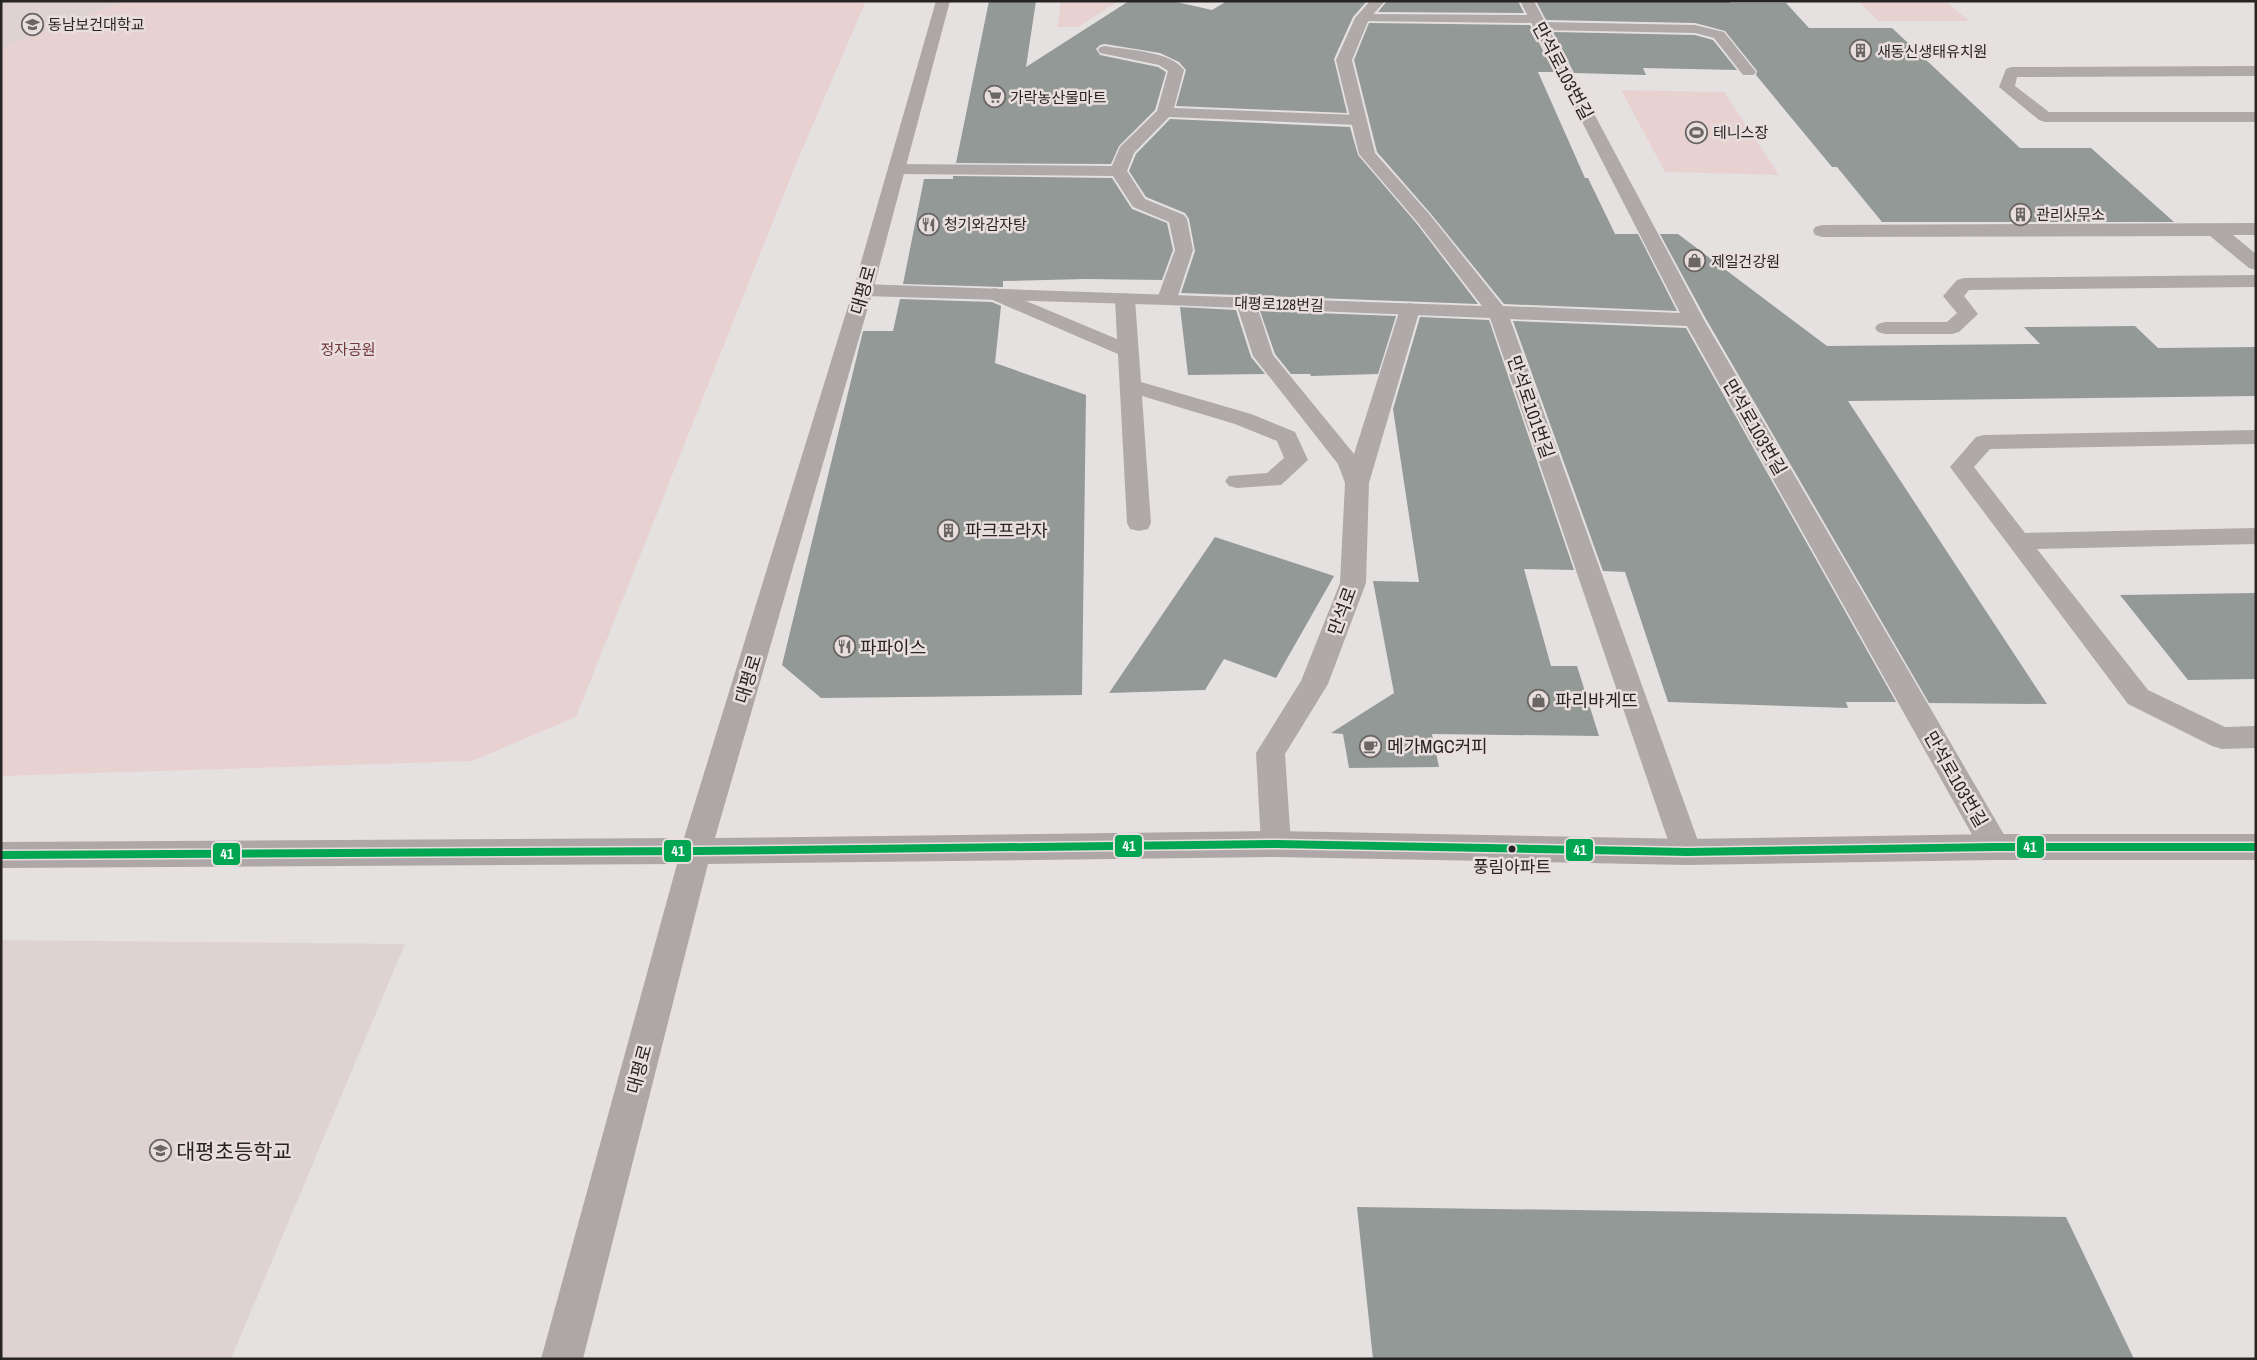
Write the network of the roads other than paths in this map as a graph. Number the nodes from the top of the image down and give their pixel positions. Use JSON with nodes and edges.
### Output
{"nodes":[{"id":1,"x":943,"y":1,"type":"edge"},
{"id":2,"x":1378,"y":1,"type":"edge"},
{"id":3,"x":1534,"y":16,"type":"edge"},
{"id":4,"x":1362,"y":18,"type":"junction"},
{"id":5,"x":1105,"y":50,"type":"dead end"},
{"id":6,"x":2256,"y":71,"type":"edge"},
{"id":7,"x":1748,"y":72,"type":"dead end"},
{"id":8,"x":1165,"y":112,"type":"junction"},
{"id":9,"x":2256,"y":117,"type":"edge"},
{"id":10,"x":1358,"y":120,"type":"junction"},
{"id":11,"x":898,"y":169,"type":"junction"},
{"id":12,"x":1118,"y":171,"type":"junction"},
{"id":13,"x":2256,"y":229,"type":"edge"},
{"id":14,"x":2215,"y":230,"type":"junction"},
{"id":15,"x":1822,"y":231,"type":"dead end"},
{"id":16,"x":2256,"y":264,"type":"edge"},
{"id":17,"x":2256,"y":280,"type":"edge"},
{"id":18,"x":863,"y":290,"type":"junction"},
{"id":19,"x":995,"y":294,"type":"junction"},
{"id":20,"x":1125,"y":299,"type":"junction"},
{"id":21,"x":1167,"y":299,"type":"junction"},
{"id":22,"x":1246,"y":303,"type":"junction"},
{"id":23,"x":1410,"y":309,"type":"junction"},
{"id":24,"x":1498,"y":313,"type":"junction"},
{"id":25,"x":1694,"y":320,"type":"junction"},
{"id":26,"x":1885,"y":328,"type":"dead end"},
{"id":27,"x":1128,"y":351,"type":"junction"},
{"id":28,"x":1131,"y":386,"type":"junction"},
{"id":29,"x":2256,"y":438,"type":"edge"},
{"id":30,"x":1237,"y":481,"type":"dead end"},
{"id":31,"x":1357,"y":483,"type":"junction"},
{"id":32,"x":1139,"y":523,"type":"dead end"},
{"id":33,"x":2256,"y":536,"type":"edge"},
{"id":34,"x":2018,"y":540,"type":"junction"},
{"id":35,"x":2256,"y":737,"type":"edge"},
{"id":36,"x":1276,"y":844,"type":"junction"},
{"id":37,"x":1995,"y":847,"type":"junction"},
{"id":38,"x":2256,"y":847,"type":"edge"},
{"id":39,"x":696,"y":851,"type":"junction"},
{"id":40,"x":1686,"y":852,"type":"junction"},
{"id":41,"x":1,"y":855,"type":"edge"},
{"id":42,"x":562,"y":1359,"type":"edge"}],
"edges":[{"from":1,"to":11,"type":"street","name":"대평로"},
{"from":2,"to":4,"type":"street","name":"만석로101번길"},
{"from":3,"to":4,"type":"street"},
{"from":3,"to":7,"type":"street"},
{"from":3,"to":25,"type":"street","name":"만석로103번길"},
{"from":4,"to":10,"type":"street","name":"만석로101번길"},
{"from":5,"to":8,"type":"street"},
{"from":6,"to":9,"type":"street"},
{"from":8,"to":10,"type":"street"},
{"from":8,"to":12,"type":"street"},
{"from":10,"to":24,"type":"street","name":"만석로101번길"},
{"from":11,"to":12,"type":"street"},
{"from":11,"to":18,"type":"street","name":"대평로"},
{"from":12,"to":21,"type":"street"},
{"from":13,"to":14,"type":"street"},
{"from":14,"to":15,"type":"street"},
{"from":14,"to":16,"type":"street"},
{"from":17,"to":26,"type":"street"},
{"from":18,"to":19,"type":"street","name":"대평로128번길"},
{"from":18,"to":39,"type":"street","name":"대평로"},
{"from":19,"to":20,"type":"street","name":"대평로128번길"},
{"from":19,"to":27,"type":"street"},
{"from":20,"to":21,"type":"street","name":"대평로128번길"},
{"from":20,"to":27,"type":"street"},
{"from":21,"to":22,"type":"street","name":"대평로128번길"},
{"from":22,"to":23,"type":"street","name":"대평로128번길"},
{"from":22,"to":31,"type":"street"},
{"from":23,"to":24,"type":"street","name":"대평로128번길"},
{"from":23,"to":31,"type":"street","name":"만석로"},
{"from":24,"to":25,"type":"street","name":"대평로128번길"},
{"from":24,"to":40,"type":"street","name":"만석로101번길"},
{"from":25,"to":37,"type":"street","name":"만석로103번길"},
{"from":27,"to":28,"type":"street"},
{"from":28,"to":30,"type":"street"},
{"from":28,"to":32,"type":"street"},
{"from":29,"to":34,"type":"street"},
{"from":31,"to":36,"type":"street","name":"만석로"},
{"from":33,"to":34,"type":"street"},
{"from":34,"to":35,"type":"street"},
{"from":36,"to":39,"type":"street"},
{"from":36,"to":40,"type":"street"},
{"from":37,"to":38,"type":"street"},
{"from":37,"to":40,"type":"street"},
{"from":39,"to":41,"type":"street"},
{"from":39,"to":42,"type":"street","name":"대평로"}]}
